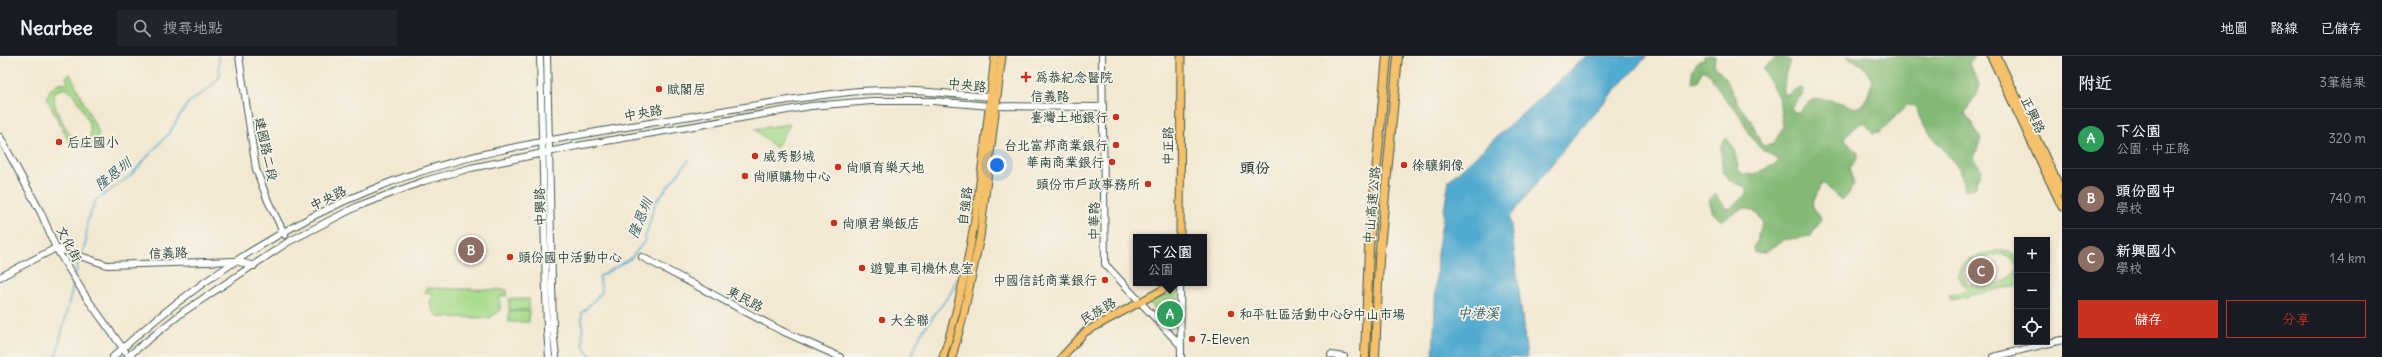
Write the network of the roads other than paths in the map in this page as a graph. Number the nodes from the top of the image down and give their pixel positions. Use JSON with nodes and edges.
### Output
{"nodes":[{"id":1,"x":239,"y":56,"type":"edge"},
{"id":2,"x":540,"y":56,"type":"edge"},
{"id":3,"x":547,"y":56,"type":"edge"},
{"id":4,"x":995,"y":56,"type":"edge"},
{"id":5,"x":1002,"y":56,"type":"edge"},
{"id":6,"x":1102,"y":56,"type":"edge"},
{"id":7,"x":1181,"y":56,"type":"edge"},
{"id":8,"x":1387,"y":56,"type":"edge"},
{"id":9,"x":1398,"y":56,"type":"edge"},
{"id":10,"x":1991,"y":56,"type":"edge"},
{"id":11,"x":1997,"y":56,"type":"edge"},
{"id":12,"x":544,"y":79,"type":"junction"},
{"id":13,"x":991,"y":97,"type":"junction"},
{"id":14,"x":993,"y":106,"type":"junction"},
{"id":15,"x":1103,"y":107,"type":"junction"},
{"id":16,"x":0,"y":137,"type":"edge"},
{"id":17,"x":550,"y":141,"type":"junction"},
{"id":18,"x":542,"y":142,"type":"junction"},
{"id":19,"x":546,"y":153,"type":"junction"},
{"id":20,"x":986,"y":162,"type":"junction"},
{"id":21,"x":2062,"y":192,"type":"edge"},
{"id":22,"x":2062,"y":207,"type":"edge"},
{"id":23,"x":284,"y":233,"type":"junction"},
{"id":24,"x":1180,"y":234,"type":"edge"},
{"id":25,"x":288,"y":242,"type":"junction"},
{"id":26,"x":56,"y":248,"type":"junction"},
{"id":27,"x":642,"y":257,"type":"dead end"},
{"id":28,"x":236,"y":261,"type":"junction"},
{"id":29,"x":254,"y":266,"type":"junction"},
{"id":30,"x":0,"y":277,"type":"edge"},
{"id":31,"x":1169,"y":286,"type":"edge"},
{"id":32,"x":1180,"y":286,"type":"edge"},
{"id":33,"x":1140,"y":300,"type":"junction"},
{"id":34,"x":2062,"y":340,"type":"edge"},
{"id":35,"x":1181,"y":346,"type":"junction"},
{"id":36,"x":123,"y":348,"type":"junction"},
{"id":37,"x":1331,"y":355,"type":"dead end"},
{"id":38,"x":128,"y":356,"type":"edge"},
{"id":39,"x":112,"y":357,"type":"edge"},
{"id":40,"x":549,"y":357,"type":"edge"},
{"id":41,"x":556,"y":357,"type":"edge"},
{"id":42,"x":840,"y":357,"type":"edge"},
{"id":43,"x":943,"y":357,"type":"edge"},
{"id":44,"x":952,"y":357,"type":"edge"},
{"id":45,"x":1062,"y":357,"type":"edge"},
{"id":46,"x":1181,"y":357,"type":"edge"},
{"id":47,"x":1344,"y":357,"type":"edge"},
{"id":48,"x":1365,"y":357,"type":"edge"},
{"id":49,"x":1375,"y":357,"type":"edge"},
{"id":50,"x":1993,"y":357,"type":"edge"}],
"edges":[{"from":1,"to":23,"type":"street","name":"建國路二段"},
{"from":2,"to":12,"type":"street","name":"中興路"},
{"from":3,"to":12,"type":"street","name":"中興路"},
{"from":4,"to":13,"type":"main road","name":"自強路"},
{"from":5,"to":14,"type":"main road","name":"自強路"},
{"from":6,"to":15,"type":"street","name":"中華路"},
{"from":7,"to":24,"type":"main road","name":"中正路"},
{"from":8,"to":48,"type":"highway","name":"中山高速公路"},
{"from":9,"to":49,"type":"highway","name":"中山高速公路"},
{"from":10,"to":22,"type":"main road","name":"正興路"},
{"from":11,"to":21,"type":"main road","name":"正興路"},
{"from":12,"to":17,"type":"street","name":"中興路"},
{"from":12,"to":18,"type":"street","name":"中興路"},
{"from":13,"to":14,"type":"main road","name":"自強路"},
{"from":13,"to":17,"type":"street","name":"中央路"},
{"from":14,"to":15,"type":"street","name":"信義路"},
{"from":14,"to":19,"type":"street","name":"中央路"},
{"from":14,"to":20,"type":"main road","name":"自強路"},
{"from":15,"to":33,"type":"street","name":"中華路"},
{"from":16,"to":26,"type":"street","name":"文化街"},
{"from":17,"to":18,"type":"street","name":"中央路"},
{"from":17,"to":19,"type":"street","name":"中興路"},
{"from":18,"to":19,"type":"street","name":"中興路"},
{"from":18,"to":23,"type":"street","name":"中央路"},
{"from":19,"to":25,"type":"street","name":"中央路"},
{"from":19,"to":40,"type":"street","name":"中興路"},
{"from":19,"to":41,"type":"street","name":"中興路"},
{"from":20,"to":43,"type":"main road","name":"自強路"},
{"from":20,"to":44,"type":"main road","name":"自強路"},
{"from":23,"to":25,"type":"street","name":"建國路二段"},
{"from":23,"to":28,"type":"street","name":"中央路"},
{"from":25,"to":29,"type":"street","name":"中央路"},
{"from":26,"to":28,"type":"street","name":"信義路"},
{"from":26,"to":30,"type":"street"},
{"from":26,"to":36,"type":"street","name":"文化街"},
{"from":27,"to":42,"type":"street","name":"東民路"},
{"from":28,"to":29,"type":"street","name":"信義路"},
{"from":28,"to":36,"type":"street","name":"中央路"},
{"from":29,"to":38,"type":"street","name":"中央路"},
{"from":31,"to":33,"type":"main road","name":"民族路"},
{"from":32,"to":35,"type":"street"},
{"from":33,"to":35,"type":"street","name":"中華路"},
{"from":33,"to":45,"type":"main road","name":"民族路"},
{"from":34,"to":50,"type":"street"},
{"from":35,"to":46,"type":"street"},
{"from":36,"to":38,"type":"street","name":"文化街"},
{"from":36,"to":39,"type":"street","name":"中央路"},
{"from":37,"to":47,"type":"street"}]}
